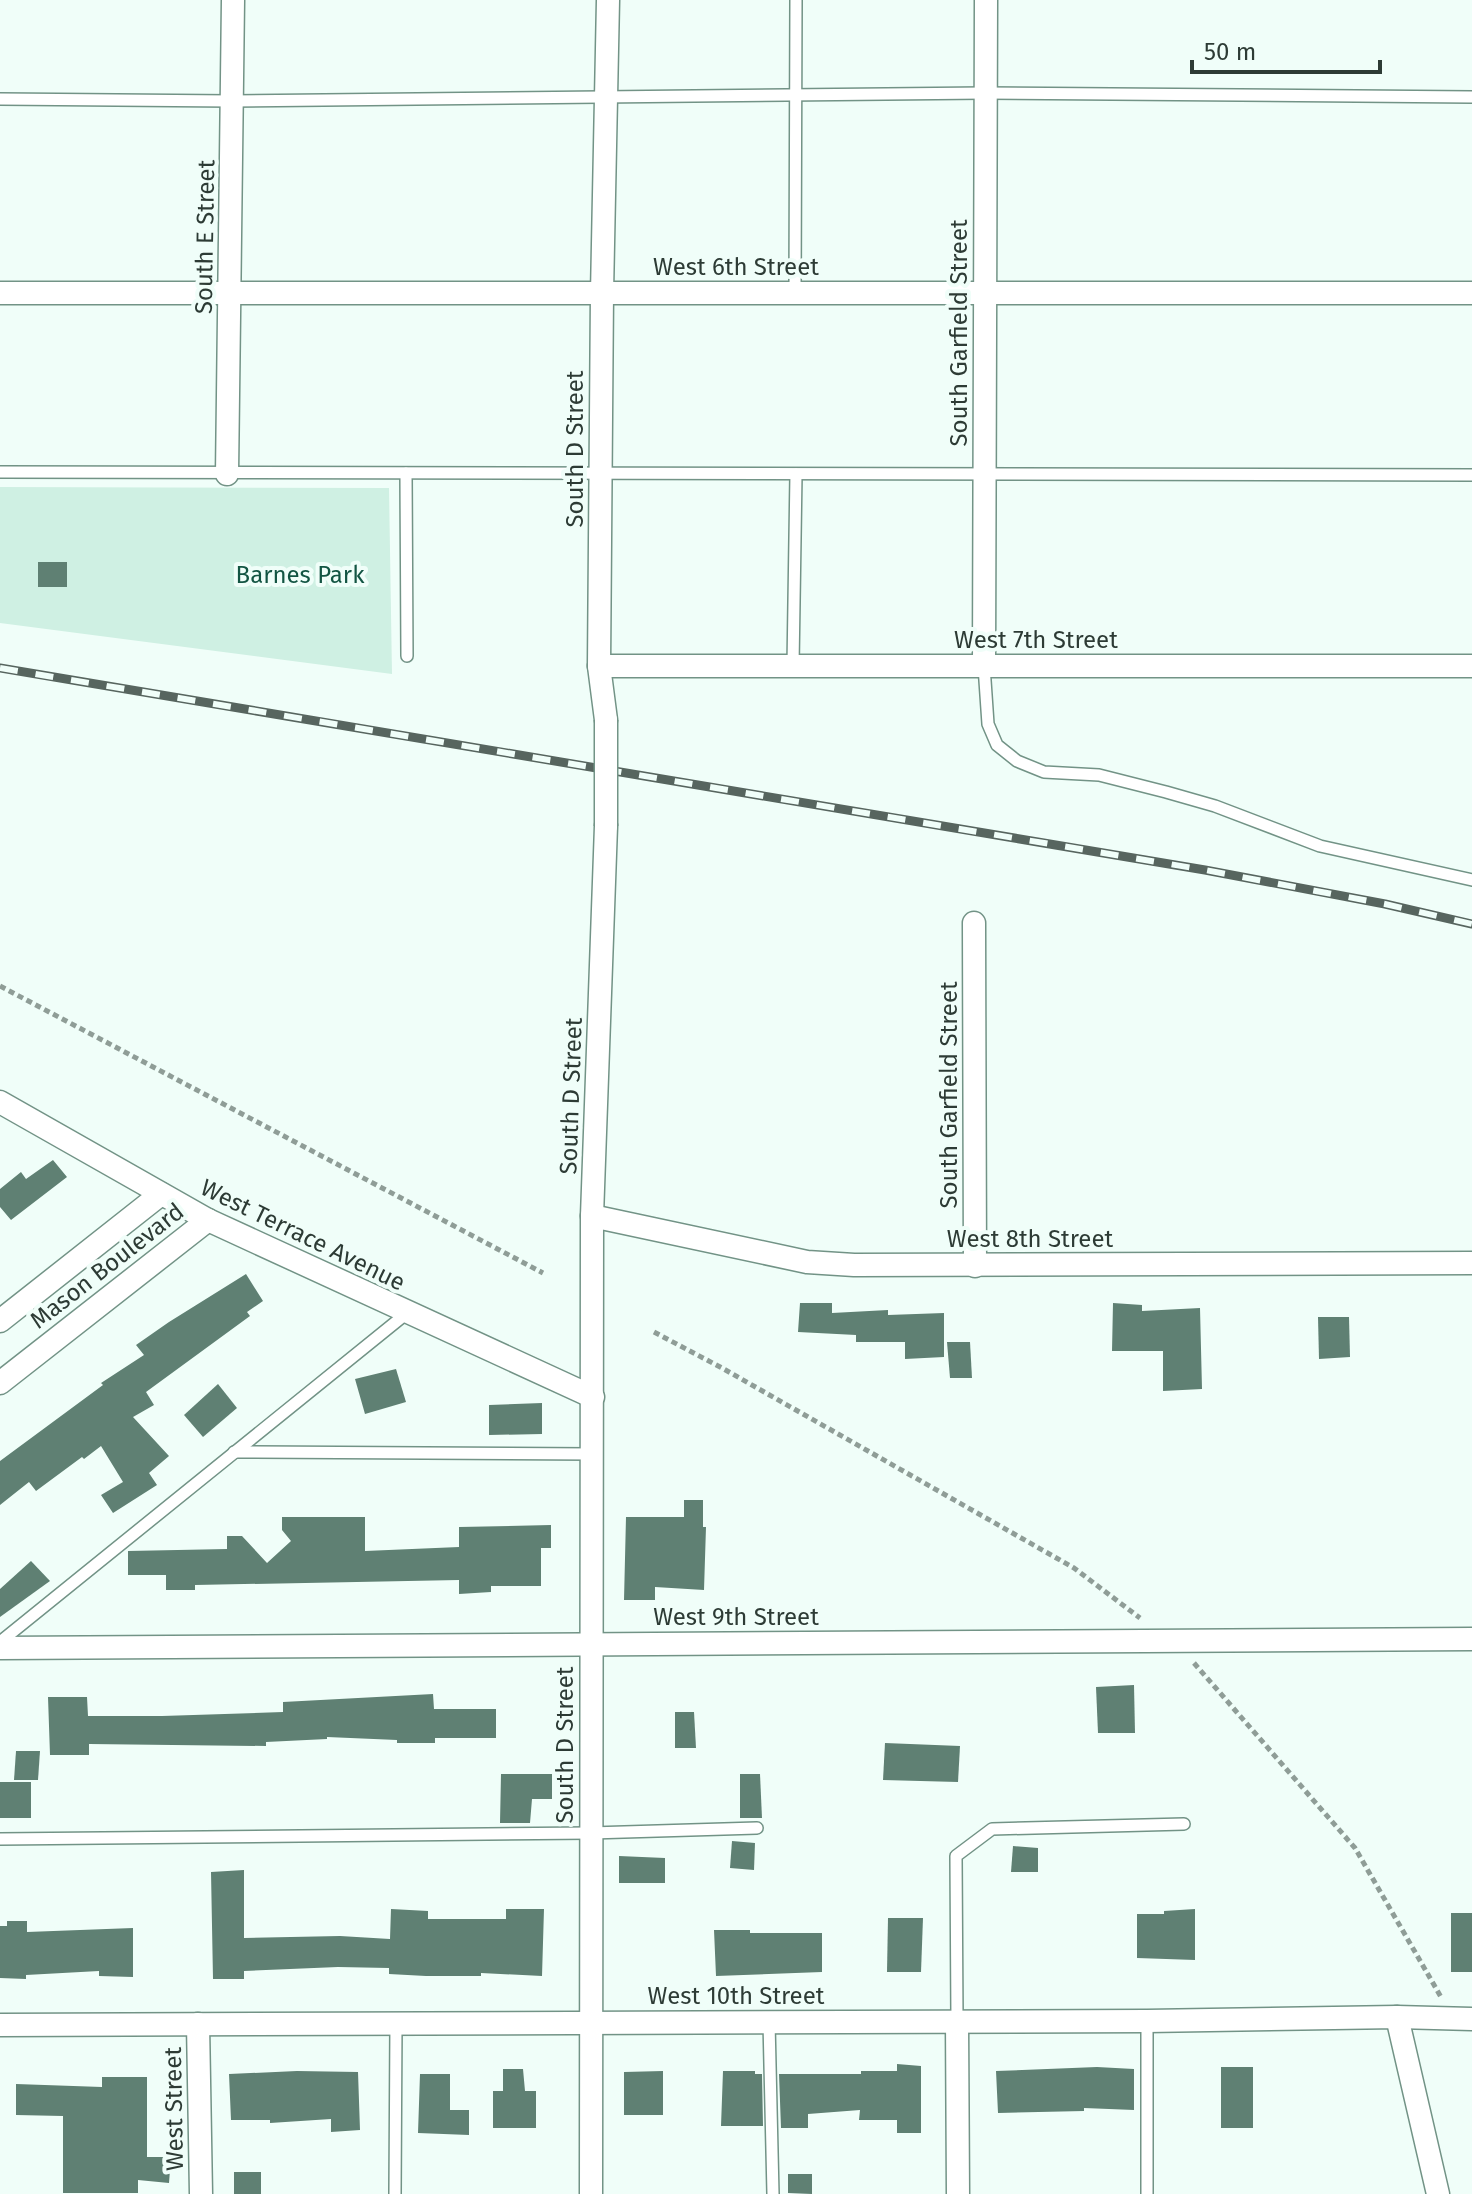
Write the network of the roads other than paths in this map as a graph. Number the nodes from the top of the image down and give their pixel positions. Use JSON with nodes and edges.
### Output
{"nodes":[{"id":1,"x":233,"y":0,"type":"edge"},
{"id":2,"x":608,"y":0,"type":"edge"},
{"id":3,"x":796,"y":0,"type":"edge"},
{"id":4,"x":986,"y":0,"type":"edge"},
{"id":5,"x":985,"y":93,"type":"junction"},
{"id":6,"x":795,"y":96,"type":"junction"},
{"id":7,"x":1472,"y":97,"type":"edge"},
{"id":8,"x":606,"y":98,"type":"junction"},
{"id":9,"x":0,"y":99,"type":"edge"},
{"id":10,"x":232,"y":101,"type":"junction"},
{"id":11,"x":0,"y":293,"type":"edge"},
{"id":12,"x":231,"y":293,"type":"junction"},
{"id":13,"x":602,"y":293,"type":"junction"},
{"id":14,"x":795,"y":293,"type":"junction"},
{"id":15,"x":985,"y":293,"type":"junction"},
{"id":16,"x":1472,"y":293,"type":"edge"},
{"id":17,"x":0,"y":472,"type":"edge"},
{"id":18,"x":600,"y":472,"type":"junction"},
{"id":19,"x":406,"y":473,"type":"junction"},
{"id":20,"x":227,"y":474,"type":"junction"},
{"id":21,"x":796,"y":474,"type":"junction"},
{"id":22,"x":985,"y":475,"type":"junction"},
{"id":23,"x":1472,"y":475,"type":"edge"},
{"id":24,"x":407,"y":656,"type":"dead end"},
{"id":25,"x":599,"y":666,"type":"junction"},
{"id":26,"x":793,"y":666,"type":"junction"},
{"id":27,"x":984,"y":666,"type":"junction"},
{"id":28,"x":1472,"y":666,"type":"edge"},
{"id":29,"x":1472,"y":880,"type":"edge"},
{"id":30,"x":974,"y":923,"type":"dead end"},
{"id":31,"x":0,"y":1102,"type":"edge"},
{"id":32,"x":161,"y":1194,"type":"junction"},
{"id":33,"x":592,"y":1216,"type":"junction"},
{"id":34,"x":208,"y":1220,"type":"junction"},
{"id":35,"x":1472,"y":1263,"type":"edge"},
{"id":36,"x":975,"y":1266,"type":"junction"},
{"id":37,"x":407,"y":1313,"type":"junction"},
{"id":38,"x":0,"y":1321,"type":"edge"},
{"id":39,"x":0,"y":1383,"type":"edge"},
{"id":40,"x":593,"y":1397,"type":"junction"},
{"id":41,"x":233,"y":1451,"type":"junction"},
{"id":42,"x":593,"y":1454,"type":"junction"},
{"id":43,"x":1472,"y":1639,"type":"edge"},
{"id":44,"x":591,"y":1644,"type":"junction"},
{"id":45,"x":0,"y":1645,"type":"edge"},
{"id":46,"x":1184,"y":1824,"type":"dead end"},
{"id":47,"x":757,"y":1828,"type":"dead end"},
{"id":48,"x":591,"y":1833,"type":"junction"},
{"id":49,"x":0,"y":1839,"type":"edge"},
{"id":50,"x":1397,"y":2017,"type":"junction"},
{"id":51,"x":1472,"y":2019,"type":"edge"},
{"id":52,"x":957,"y":2021,"type":"junction"},
{"id":53,"x":1147,"y":2021,"type":"junction"},
{"id":54,"x":769,"y":2022,"type":"junction"},
{"id":55,"x":396,"y":2023,"type":"junction"},
{"id":56,"x":592,"y":2023,"type":"junction"},
{"id":57,"x":198,"y":2024,"type":"junction"},
{"id":58,"x":0,"y":2025,"type":"edge"},
{"id":59,"x":201,"y":2194,"type":"edge"},
{"id":60,"x":395,"y":2194,"type":"edge"},
{"id":61,"x":591,"y":2194,"type":"edge"},
{"id":62,"x":773,"y":2194,"type":"edge"},
{"id":63,"x":958,"y":2194,"type":"edge"},
{"id":64,"x":1147,"y":2194,"type":"edge"},
{"id":65,"x":1438,"y":2194,"type":"edge"}],
"edges":[{"from":1,"to":10,"type":"street","name":"South E Street"},
{"from":2,"to":8,"type":"street","name":"South D Street"},
{"from":3,"to":6,"type":"lane"},
{"from":4,"to":5,"type":"street","name":"South Garfield Street"},
{"from":5,"to":6,"type":"lane"},
{"from":5,"to":7,"type":"lane"},
{"from":5,"to":15,"type":"street","name":"South Garfield Street"},
{"from":6,"to":8,"type":"lane"},
{"from":6,"to":14,"type":"lane"},
{"from":8,"to":10,"type":"lane"},
{"from":8,"to":13,"type":"street","name":"South D Street"},
{"from":9,"to":10,"type":"lane"},
{"from":10,"to":12,"type":"street","name":"South E Street"},
{"from":11,"to":12,"type":"street","name":"West 6th Street"},
{"from":12,"to":13,"type":"street","name":"West 6th Street"},
{"from":12,"to":20,"type":"street","name":"South E Street"},
{"from":13,"to":14,"type":"street","name":"West 6th Street"},
{"from":13,"to":18,"type":"street","name":"South D Street"},
{"from":14,"to":15,"type":"street","name":"West 6th Street"},
{"from":15,"to":16,"type":"street","name":"West 6th Street"},
{"from":15,"to":22,"type":"street","name":"South Garfield Street"},
{"from":17,"to":20,"type":"lane"},
{"from":18,"to":19,"type":"lane"},
{"from":18,"to":21,"type":"lane"},
{"from":18,"to":25,"type":"street","name":"South D Street"},
{"from":19,"to":20,"type":"lane"},
{"from":19,"to":24,"type":"lane"},
{"from":21,"to":22,"type":"lane"},
{"from":21,"to":26,"type":"lane"},
{"from":22,"to":23,"type":"lane"},
{"from":22,"to":27,"type":"street","name":"South Garfield Street"},
{"from":25,"to":26,"type":"street","name":"West 7th Street"},
{"from":25,"to":33,"type":"street","name":"South D Street","bridge":true},
{"from":26,"to":27,"type":"street","name":"West 7th Street"},
{"from":27,"to":28,"type":"street","name":"West 7th Street"},
{"from":27,"to":29,"type":"lane"},
{"from":30,"to":36,"type":"street","name":"South Garfield Street"},
{"from":31,"to":32,"type":"street","name":"West Terrace Avenue"},
{"from":32,"to":34,"type":"street","name":"West Terrace Avenue"},
{"from":32,"to":38,"type":"street","name":"Mason Boulevard"},
{"from":33,"to":36,"type":"street","name":"West 8th Street"},
{"from":33,"to":40,"type":"street","name":"South D Street"},
{"from":34,"to":37,"type":"street","name":"West Terrace Avenue"},
{"from":34,"to":39,"type":"street","name":"Mason Boulevard"},
{"from":35,"to":36,"type":"street","name":"West 8th Street"},
{"from":37,"to":40,"type":"street","name":"West Terrace Avenue"},
{"from":37,"to":41,"type":"lane"},
{"from":40,"to":42,"type":"street","name":"South D Street"},
{"from":41,"to":42,"type":"lane"},
{"from":41,"to":45,"type":"lane"},
{"from":42,"to":44,"type":"street","name":"South D Street"},
{"from":43,"to":44,"type":"street","name":"West 9th Street"},
{"from":44,"to":45,"type":"street","name":"West 9th Street"},
{"from":44,"to":48,"type":"street","name":"South D Street"},
{"from":46,"to":52,"type":"lane"},
{"from":47,"to":48,"type":"lane"},
{"from":48,"to":49,"type":"lane"},
{"from":48,"to":56,"type":"street","name":"South D Street"},
{"from":50,"to":51,"type":"street","name":"West 10th Street"},
{"from":50,"to":53,"type":"street","name":"West 10th Street"},
{"from":50,"to":65,"type":"street"},
{"from":52,"to":53,"type":"street","name":"West 10th Street"},
{"from":52,"to":54,"type":"street","name":"West 10th Street"},
{"from":52,"to":63,"type":"street"},
{"from":53,"to":64,"type":"lane"},
{"from":54,"to":56,"type":"street","name":"West 10th Street"},
{"from":54,"to":62,"type":"lane"},
{"from":55,"to":56,"type":"street","name":"West 10th Street"},
{"from":55,"to":57,"type":"street","name":"West 10th Street"},
{"from":55,"to":60,"type":"lane"},
{"from":56,"to":61,"type":"street","name":"South D Street"},
{"from":57,"to":58,"type":"street","name":"West 10th Street"},
{"from":57,"to":59,"type":"street","name":"West Street"}]}
